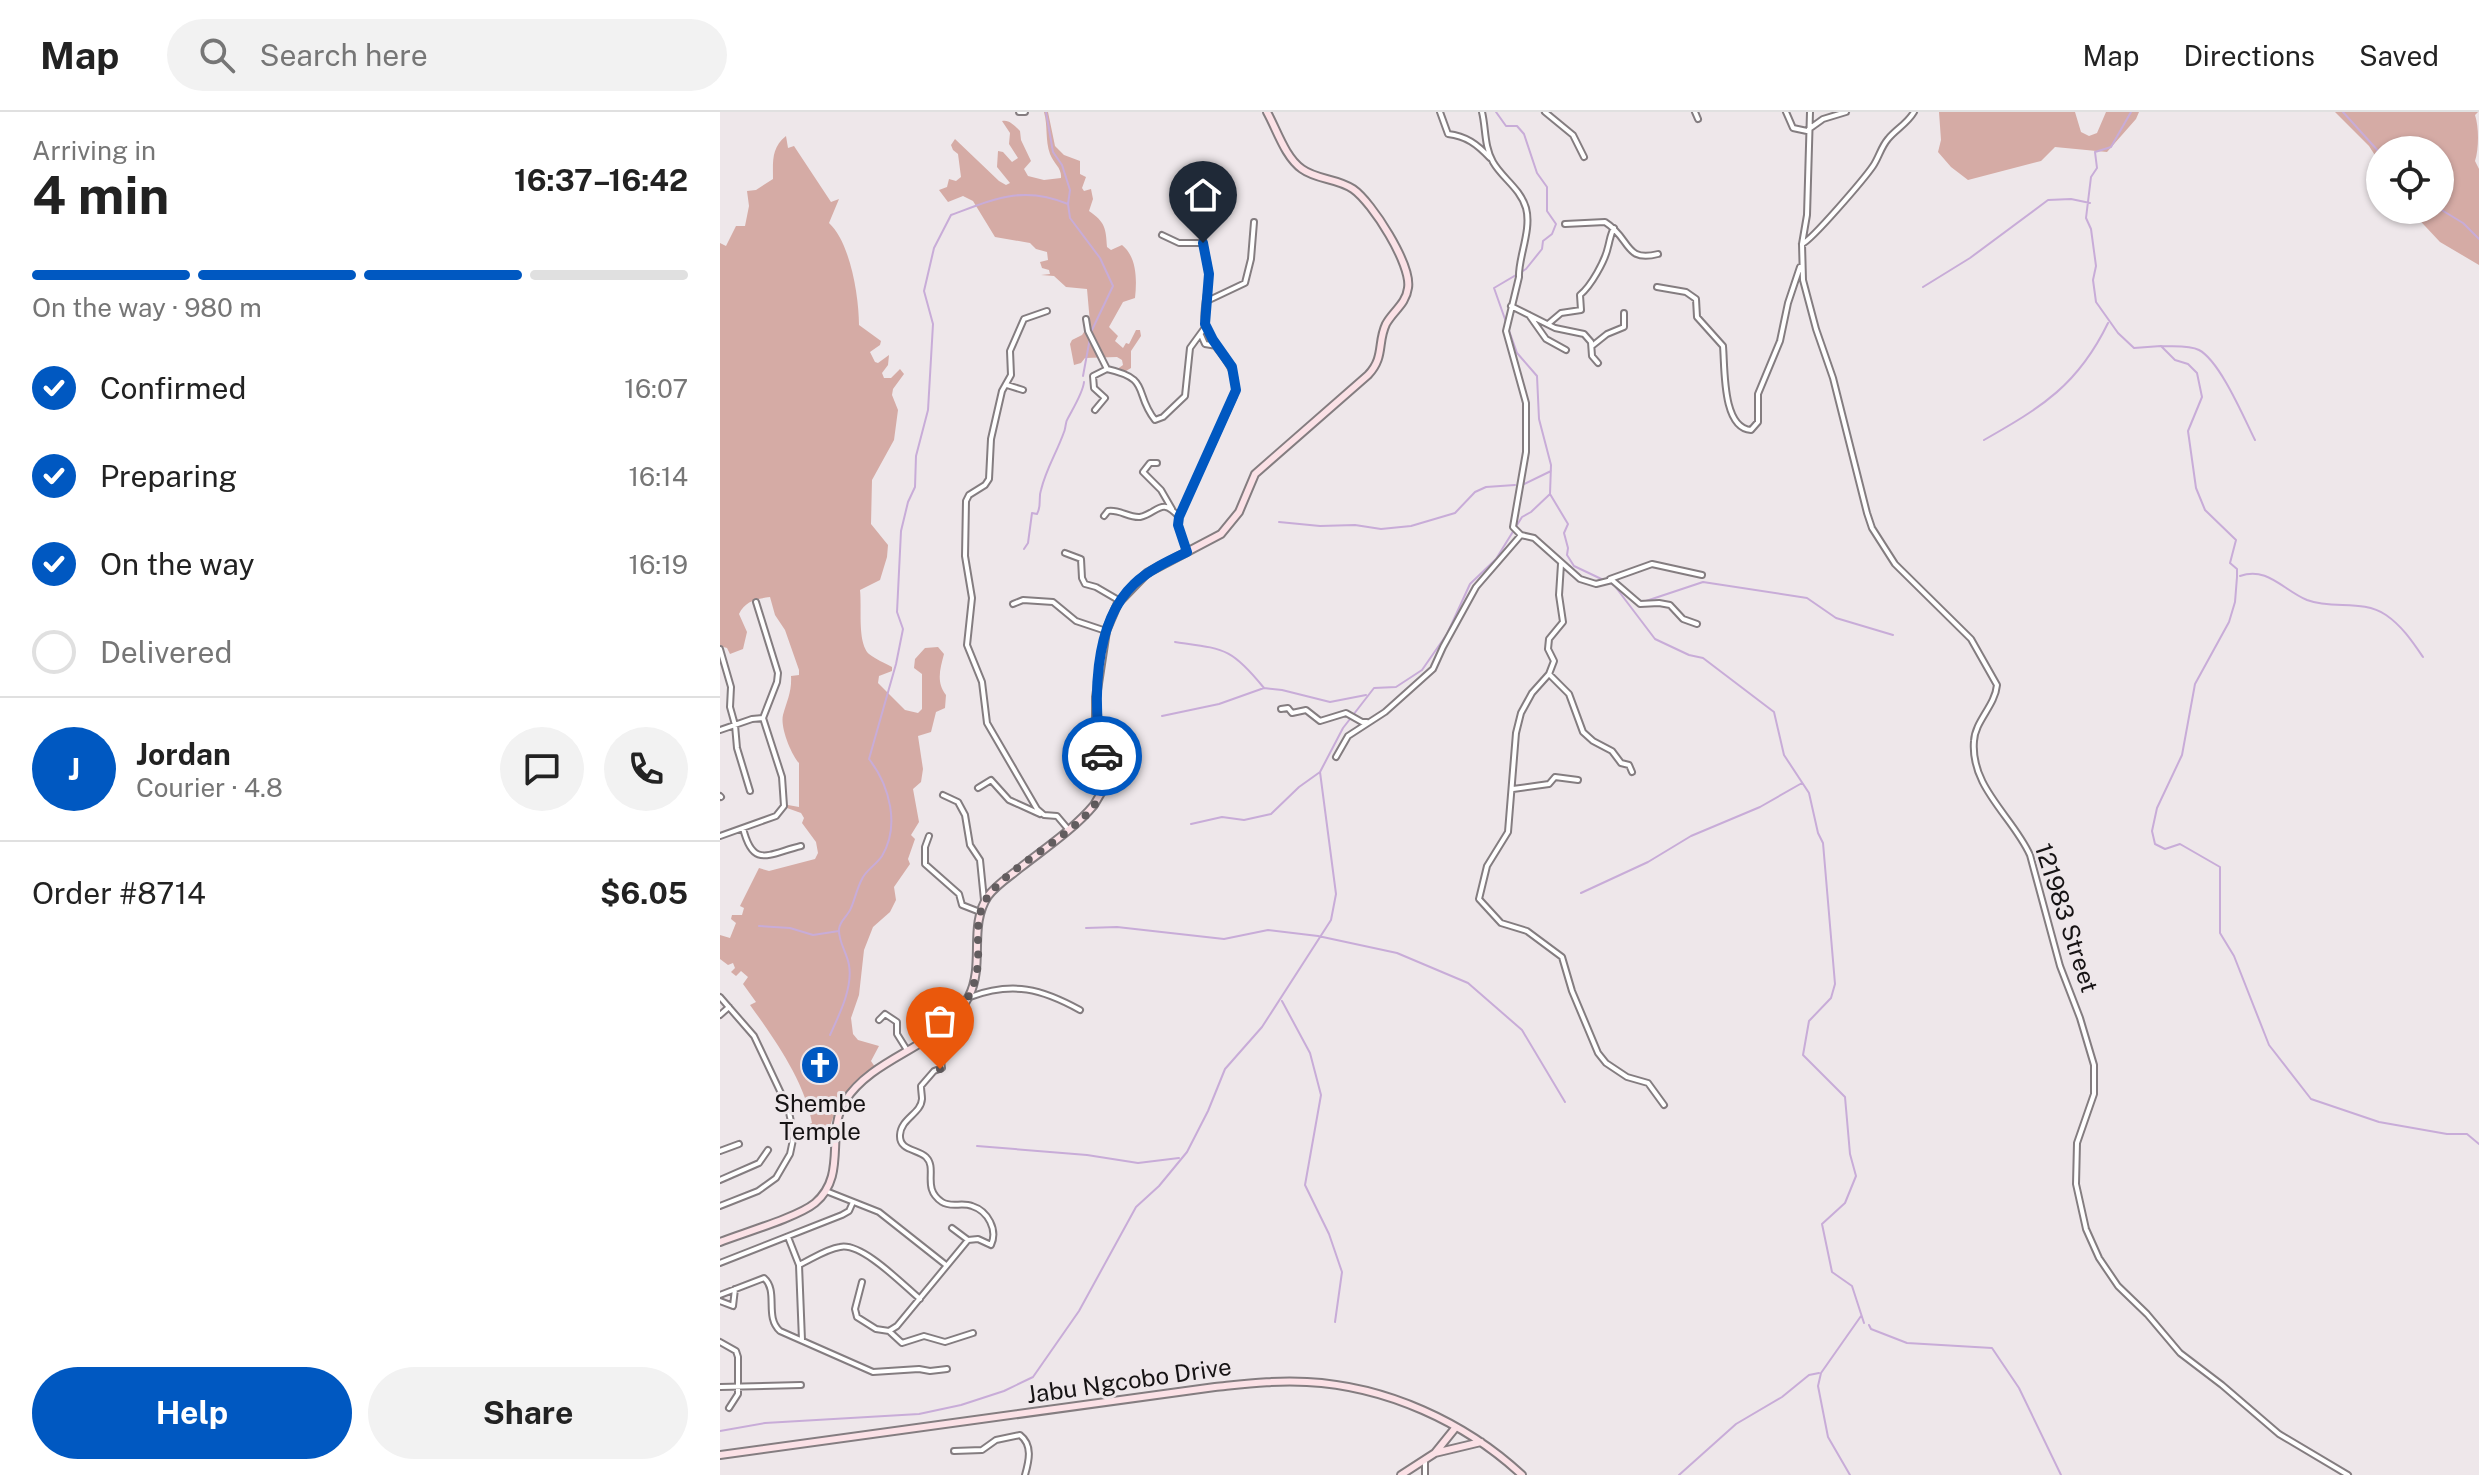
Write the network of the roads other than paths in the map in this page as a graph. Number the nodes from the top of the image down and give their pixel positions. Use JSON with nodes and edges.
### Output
{"nodes":[{"id":1,"x":1019,"y":112,"type":"edge"},
{"id":2,"x":1025,"y":112,"type":"edge"},
{"id":3,"x":1267,"y":112,"type":"edge"},
{"id":4,"x":1440,"y":112,"type":"edge"},
{"id":5,"x":1482,"y":112,"type":"edge"},
{"id":6,"x":1545,"y":112,"type":"edge"},
{"id":7,"x":1695,"y":112,"type":"edge"},
{"id":8,"x":1786,"y":112,"type":"edge"},
{"id":9,"x":1810,"y":112,"type":"edge"},
{"id":10,"x":1846,"y":112,"type":"edge"},
{"id":11,"x":1914,"y":112,"type":"edge"},
{"id":12,"x":1698,"y":119,"type":"dead end"},
{"id":13,"x":1807,"y":131,"type":"junction"},
{"id":14,"x":1584,"y":157,"type":"dead end"},
{"id":15,"x":1491,"y":159,"type":"junction"},
{"id":16,"x":1254,"y":222,"type":"dead end"},
{"id":17,"x":1565,"y":224,"type":"dead end"},
{"id":18,"x":1204,"y":226,"type":"dead end"},
{"id":19,"x":1614,"y":228,"type":"junction"},
{"id":20,"x":1162,"y":235,"type":"dead end"},
{"id":21,"x":1203,"y":243,"type":"junction"},
{"id":22,"x":1802,"y":244,"type":"junction"},
{"id":23,"x":1658,"y":254,"type":"dead end"},
{"id":24,"x":1801,"y":265,"type":"junction"},
{"id":25,"x":1657,"y":287,"type":"dead end"},
{"id":26,"x":1207,"y":301,"type":"junction"},
{"id":27,"x":1511,"y":306,"type":"junction"},
{"id":28,"x":1047,"y":311,"type":"dead end"},
{"id":29,"x":1624,"y":313,"type":"dead end"},
{"id":30,"x":1529,"y":315,"type":"junction"},
{"id":31,"x":1086,"y":319,"type":"dead end"},
{"id":32,"x":1548,"y":324,"type":"junction"},
{"id":33,"x":1206,"y":326,"type":"junction"},
{"id":34,"x":1201,"y":335,"type":"junction"},
{"id":35,"x":1217,"y":346,"type":"junction"},
{"id":36,"x":1592,"y":346,"type":"junction"},
{"id":37,"x":1566,"y":350,"type":"dead end"},
{"id":38,"x":1598,"y":363,"type":"dead end"},
{"id":39,"x":1107,"y":369,"type":"junction"},
{"id":40,"x":1005,"y":385,"type":"junction"},
{"id":41,"x":1023,"y":390,"type":"dead end"},
{"id":42,"x":1095,"y":410,"type":"dead end"},
{"id":43,"x":1157,"y":463,"type":"dead end"},
{"id":44,"x":1174,"y":511,"type":"junction"},
{"id":45,"x":1104,"y":516,"type":"dead end"},
{"id":46,"x":1179,"y":517,"type":"junction"},
{"id":47,"x":1517,"y":531,"type":"junction"},
{"id":48,"x":1187,"y":552,"type":"junction"},
{"id":49,"x":1065,"y":553,"type":"dead end"},
{"id":50,"x":1561,"y":564,"type":"junction"},
{"id":51,"x":1702,"y":575,"type":"dead end"},
{"id":52,"x":1606,"y":581,"type":"junction"},
{"id":53,"x":1120,"y":601,"type":"junction"},
{"id":54,"x":756,"y":602,"type":"dead end"},
{"id":55,"x":1013,"y":604,"type":"dead end"},
{"id":56,"x":1697,"y":624,"type":"dead end"},
{"id":57,"x":1106,"y":631,"type":"junction"},
{"id":58,"x":720,"y":649,"type":"edge"},
{"id":59,"x":1549,"y":674,"type":"junction"},
{"id":60,"x":1281,"y":709,"type":"dead end"},
{"id":61,"x":763,"y":718,"type":"junction"},
{"id":62,"x":1369,"y":722,"type":"junction"},
{"id":63,"x":735,"y":725,"type":"junction"},
{"id":64,"x":720,"y":730,"type":"edge"},
{"id":65,"x":1336,"y":757,"type":"dead end"},
{"id":66,"x":1632,"y":772,"type":"dead end"},
{"id":67,"x":1578,"y":780,"type":"dead end"},
{"id":68,"x":978,"y":788,"type":"dead end"},
{"id":69,"x":1513,"y":789,"type":"junction"},
{"id":70,"x":750,"y":791,"type":"dead end"},
{"id":71,"x":943,"y":795,"type":"dead end"},
{"id":72,"x":1042,"y":814,"type":"junction"},
{"id":73,"x":743,"y":828,"type":"junction"},
{"id":74,"x":1068,"y":829,"type":"junction"},
{"id":75,"x":720,"y":836,"type":"edge"},
{"id":76,"x":929,"y":836,"type":"dead end"},
{"id":77,"x":801,"y":846,"type":"dead end"},
{"id":78,"x":984,"y":902,"type":"junction"},
{"id":79,"x":980,"y":912,"type":"junction"},
{"id":80,"x":720,"y":997,"type":"edge"},
{"id":81,"x":968,"y":998,"type":"junction"},
{"id":82,"x":729,"y":1007,"type":"junction"},
{"id":83,"x":1080,"y":1010,"type":"dead end"},
{"id":84,"x":720,"y":1015,"type":"edge"},
{"id":85,"x":879,"y":1020,"type":"dead end"},
{"id":86,"x":937,"y":1032,"type":"junction"},
{"id":87,"x":907,"y":1050,"type":"junction"},
{"id":88,"x":1664,"y":1105,"type":"dead end"},
{"id":89,"x":739,"y":1144,"type":"dead end"},
{"id":90,"x":768,"y":1150,"type":"dead end"},
{"id":91,"x":720,"y":1151,"type":"edge"},
{"id":92,"x":720,"y":1180,"type":"edge"},
{"id":93,"x":826,"y":1191,"type":"junction"},
{"id":94,"x":853,"y":1202,"type":"junction"},
{"id":95,"x":720,"y":1206,"type":"edge"},
{"id":96,"x":952,"y":1228,"type":"dead end"},
{"id":97,"x":788,"y":1237,"type":"junction"},
{"id":98,"x":968,"y":1240,"type":"junction"},
{"id":99,"x":720,"y":1242,"type":"edge"},
{"id":100,"x":720,"y":1263,"type":"edge"},
{"id":101,"x":799,"y":1265,"type":"junction"},
{"id":102,"x":946,"y":1265,"type":"junction"},
{"id":103,"x":862,"y":1282,"type":"dead end"},
{"id":104,"x":735,"y":1289,"type":"junction"},
{"id":105,"x":720,"y":1298,"type":"edge"},
{"id":106,"x":920,"y":1299,"type":"junction"},
{"id":107,"x":889,"y":1331,"type":"junction"},
{"id":108,"x":973,"y":1333,"type":"dead end"},
{"id":109,"x":802,"y":1341,"type":"junction"},
{"id":110,"x":720,"y":1342,"type":"edge"},
{"id":111,"x":947,"y":1369,"type":"dead end"},
{"id":112,"x":801,"y":1385,"type":"dead end"},
{"id":113,"x":738,"y":1386,"type":"junction"},
{"id":114,"x":720,"y":1387,"type":"edge"},
{"id":115,"x":729,"y":1408,"type":"dead end"},
{"id":116,"x":1456,"y":1427,"type":"junction"},
{"id":117,"x":1481,"y":1442,"type":"junction"},
{"id":118,"x":954,"y":1451,"type":"dead end"},
{"id":119,"x":1435,"y":1453,"type":"junction"},
{"id":120,"x":720,"y":1455,"type":"edge"},
{"id":121,"x":1425,"y":1460,"type":"junction"},
{"id":122,"x":1025,"y":1475,"type":"edge"},
{"id":123,"x":1401,"y":1475,"type":"edge"},
{"id":124,"x":1425,"y":1475,"type":"edge"},
{"id":125,"x":1522,"y":1475,"type":"edge"},
{"id":126,"x":2348,"y":1475,"type":"edge"}],
"edges":[{"from":1,"to":2,"type":"street"},
{"from":3,"to":48,"type":"street"},
{"from":4,"to":15,"type":"street"},
{"from":5,"to":15,"type":"street"},
{"from":6,"to":14,"type":"street"},
{"from":7,"to":12,"type":"street"},
{"from":8,"to":13,"type":"street"},
{"from":9,"to":13,"type":"street","name":"121983 Street"},
{"from":10,"to":13,"type":"street"},
{"from":11,"to":22,"type":"street"},
{"from":13,"to":22,"type":"street","name":"121983 Street"},
{"from":15,"to":27,"type":"street"},
{"from":16,"to":26,"type":"street"},
{"from":17,"to":19,"type":"street"},
{"from":18,"to":21,"type":"street"},
{"from":19,"to":23,"type":"street"},
{"from":19,"to":32,"type":"street"},
{"from":20,"to":21,"type":"street"},
{"from":21,"to":26,"type":"street"},
{"from":22,"to":24,"type":"street","name":"121983 Street"},
{"from":24,"to":25,"type":"street"},
{"from":24,"to":126,"type":"street","name":"121983 Street"},
{"from":26,"to":33,"type":"street"},
{"from":27,"to":30,"type":"street"},
{"from":27,"to":47,"type":"street"},
{"from":28,"to":40,"type":"street"},
{"from":29,"to":36,"type":"street"},
{"from":30,"to":32,"type":"street"},
{"from":30,"to":37,"type":"street"},
{"from":31,"to":39,"type":"street"},
{"from":32,"to":36,"type":"street"},
{"from":33,"to":34,"type":"street"},
{"from":33,"to":35,"type":"street"},
{"from":34,"to":35,"type":"street"},
{"from":34,"to":39,"type":"street"},
{"from":35,"to":46,"type":"street"},
{"from":36,"to":38,"type":"street"},
{"from":39,"to":42,"type":"street"},
{"from":40,"to":41,"type":"street"},
{"from":40,"to":72,"type":"street"},
{"from":43,"to":44,"type":"street"},
{"from":44,"to":45,"type":"street"},
{"from":44,"to":46,"type":"street"},
{"from":46,"to":48,"type":"street"},
{"from":47,"to":50,"type":"street"},
{"from":47,"to":62,"type":"street"},
{"from":48,"to":53,"type":"street"},
{"from":49,"to":53,"type":"street"},
{"from":50,"to":52,"type":"street"},
{"from":50,"to":59,"type":"street"},
{"from":51,"to":52,"type":"street"},
{"from":52,"to":56,"type":"street"},
{"from":53,"to":57,"type":"street"},
{"from":54,"to":61,"type":"street"},
{"from":55,"to":57,"type":"street"},
{"from":57,"to":74,"type":"street"},
{"from":58,"to":63,"type":"street"},
{"from":59,"to":66,"type":"street"},
{"from":59,"to":69,"type":"street"},
{"from":60,"to":62,"type":"street"},
{"from":61,"to":63,"type":"street"},
{"from":61,"to":73,"type":"street"},
{"from":62,"to":65,"type":"street"},
{"from":63,"to":64,"type":"street"},
{"from":63,"to":70,"type":"street"},
{"from":67,"to":69,"type":"street"},
{"from":68,"to":72,"type":"street"},
{"from":69,"to":88,"type":"street"},
{"from":71,"to":78,"type":"street"},
{"from":72,"to":74,"type":"street"},
{"from":73,"to":75,"type":"street"},
{"from":73,"to":77,"type":"street"},
{"from":74,"to":78,"type":"street"},
{"from":76,"to":79,"type":"street"},
{"from":78,"to":79,"type":"street"},
{"from":79,"to":81,"type":"street"},
{"from":80,"to":82,"type":"street"},
{"from":81,"to":83,"type":"street"},
{"from":81,"to":86,"type":"street"},
{"from":82,"to":84,"type":"street"},
{"from":82,"to":95,"type":"street"},
{"from":85,"to":87,"type":"street"},
{"from":86,"to":87,"type":"street"},
{"from":86,"to":98,"type":"street"},
{"from":87,"to":93,"type":"street"},
{"from":89,"to":91,"type":"street"},
{"from":90,"to":92,"type":"street"},
{"from":93,"to":94,"type":"street"},
{"from":93,"to":99,"type":"street"},
{"from":94,"to":97,"type":"street"},
{"from":94,"to":102,"type":"street"},
{"from":96,"to":98,"type":"street"},
{"from":97,"to":100,"type":"street"},
{"from":97,"to":101,"type":"street"},
{"from":98,"to":102,"type":"street"},
{"from":101,"to":106,"type":"street"},
{"from":101,"to":109,"type":"street"},
{"from":102,"to":106,"type":"street"},
{"from":103,"to":107,"type":"street"},
{"from":104,"to":105,"type":"street"},
{"from":104,"to":105,"type":"street"},
{"from":104,"to":109,"type":"street"},
{"from":106,"to":107,"type":"street"},
{"from":107,"to":108,"type":"street"},
{"from":109,"to":111,"type":"street"},
{"from":110,"to":113,"type":"street"},
{"from":112,"to":113,"type":"street"},
{"from":113,"to":114,"type":"street"},
{"from":113,"to":115,"type":"street"},
{"from":116,"to":117,"type":"street","name":"Jabu Ngcobo Drive"},
{"from":116,"to":119,"type":"street"},
{"from":116,"to":120,"type":"street","name":"Jabu Ngcobo Drive"},
{"from":117,"to":119,"type":"street"},
{"from":117,"to":125,"type":"street","name":"Jabu Ngcobo Drive"},
{"from":118,"to":122,"type":"street"},
{"from":119,"to":121,"type":"street"},
{"from":121,"to":123,"type":"street"},
{"from":121,"to":124,"type":"street"}]}
